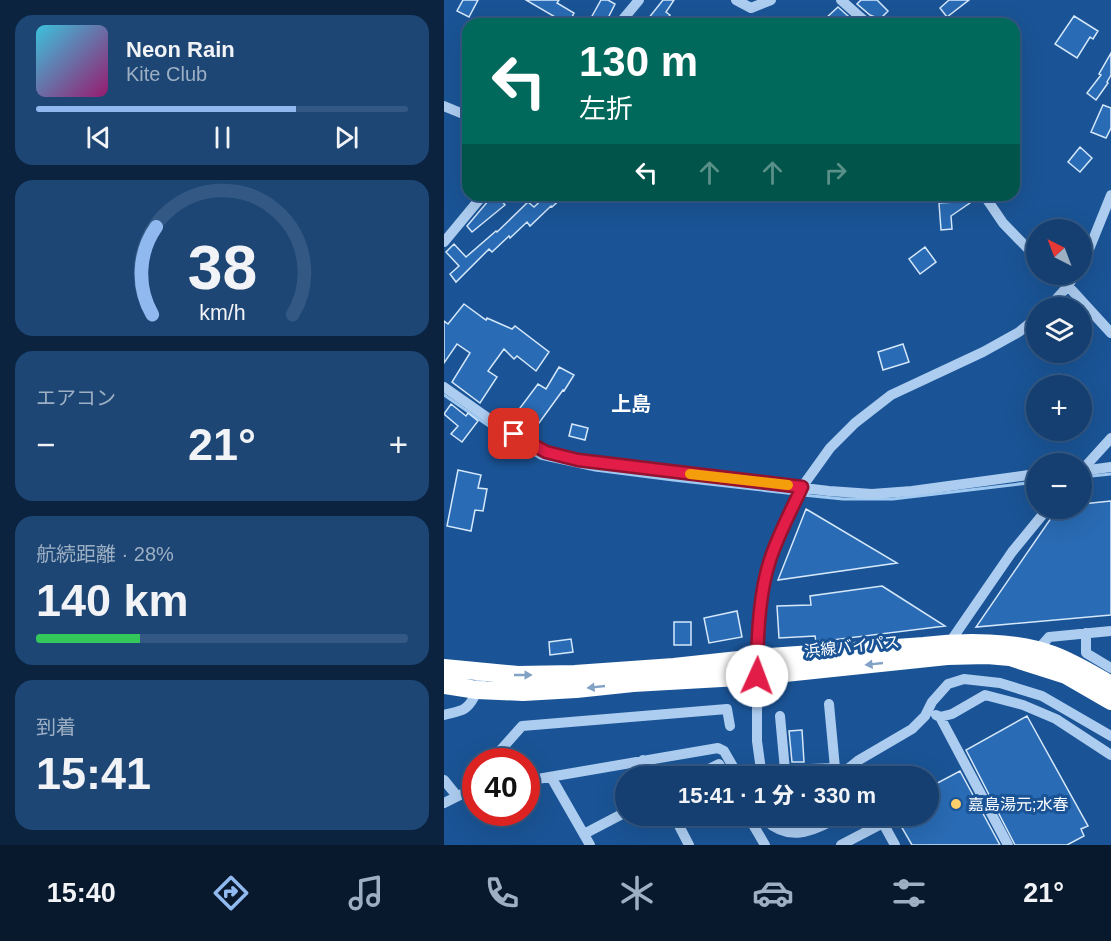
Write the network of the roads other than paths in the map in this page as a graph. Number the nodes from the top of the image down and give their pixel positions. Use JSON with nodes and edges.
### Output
{"nodes":[{"id":1,"x":639,"y":0,"type":"edge"},
{"id":2,"x":736,"y":0,"type":"edge"},
{"id":3,"x":771,"y":0,"type":"edge"},
{"id":4,"x":841,"y":0,"type":"edge"},
{"id":5,"x":624,"y":18,"type":"edge"},
{"id":6,"x":861,"y":18,"type":"edge"},
{"id":7,"x":444,"y":106,"type":"edge"},
{"id":8,"x":462,"y":114,"type":"edge"},
{"id":9,"x":1111,"y":195,"type":"edge"},
{"id":10,"x":478,"y":201,"type":"edge"},
{"id":11,"x":988,"y":201,"type":"edge"},
{"id":12,"x":444,"y":242,"type":"edge"},
{"id":13,"x":1092,"y":242,"type":"edge"},
{"id":14,"x":1026,"y":247,"type":"edge"},
{"id":15,"x":1068,"y":286,"type":"joint"},
{"id":16,"x":1058,"y":297,"type":"edge"},
{"id":17,"x":1026,"y":326,"type":"edge"},
{"id":18,"x":1111,"y":333,"type":"edge"},
{"id":19,"x":444,"y":387,"type":"edge"},
{"id":20,"x":1111,"y":438,"type":"edge"},
{"id":21,"x":1092,"y":459,"type":"edge"},
{"id":22,"x":1111,"y":467,"type":"edge"},
{"id":23,"x":1092,"y":469,"type":"edge"},
{"id":24,"x":1026,"y":475,"type":"edge"},
{"id":25,"x":802,"y":487,"type":"junction"},
{"id":26,"x":1039,"y":519,"type":"edge"},
{"id":27,"x":1111,"y":631,"type":"edge"},
{"id":28,"x":1086,"y":633,"type":"junction"},
{"id":29,"x":949,"y":649,"type":"junction"},
{"id":30,"x":1035,"y":657,"type":"junction"},
{"id":31,"x":757,"y":667,"type":"junction"},
{"id":32,"x":444,"y":668,"type":"edge"},
{"id":33,"x":1111,"y":668,"type":"edge"},
{"id":34,"x":480,"y":681,"type":"junction"},
{"id":35,"x":444,"y":684,"type":"edge"},
{"id":36,"x":1111,"y":685,"type":"edge"},
{"id":37,"x":1111,"y":700,"type":"edge"},
{"id":38,"x":829,"y":704,"type":"dead end"},
{"id":39,"x":929,"y":707,"type":"junction"},
{"id":40,"x":444,"y":714,"type":"edge"},
{"id":41,"x":780,"y":716,"type":"dead end"},
{"id":42,"x":940,"y":717,"type":"junction"},
{"id":43,"x":730,"y":726,"type":"dead end"},
{"id":44,"x":1111,"y":736,"type":"edge"},
{"id":45,"x":502,"y":748,"type":"edge"},
{"id":46,"x":1111,"y":755,"type":"edge"},
{"id":47,"x":644,"y":760,"type":"junction"},
{"id":48,"x":647,"y":766,"type":"edge"},
{"id":49,"x":733,"y":766,"type":"edge"},
{"id":50,"x":760,"y":766,"type":"edge"},
{"id":51,"x":786,"y":766,"type":"edge"},
{"id":52,"x":837,"y":766,"type":"edge"},
{"id":53,"x":850,"y":766,"type":"edge"},
{"id":54,"x":551,"y":777,"type":"junction"},
{"id":55,"x":540,"y":779,"type":"edge"},
{"id":56,"x":444,"y":780,"type":"edge"},
{"id":57,"x":462,"y":791,"type":"edge"},
{"id":58,"x":462,"y":795,"type":"edge"},
{"id":59,"x":444,"y":803,"type":"edge"},
{"id":60,"x":615,"y":818,"type":"edge"},
{"id":61,"x":680,"y":826,"type":"edge"},
{"id":62,"x":754,"y":826,"type":"edge"},
{"id":63,"x":773,"y":826,"type":"edge"},
{"id":64,"x":821,"y":826,"type":"edge"},
{"id":65,"x":871,"y":826,"type":"edge"},
{"id":66,"x":884,"y":826,"type":"edge"},
{"id":67,"x":584,"y":834,"type":"junction"},
{"id":68,"x":590,"y":845,"type":"edge"},
{"id":69,"x":690,"y":845,"type":"edge"},
{"id":70,"x":765,"y":845,"type":"edge"},
{"id":71,"x":841,"y":845,"type":"edge"},
{"id":72,"x":895,"y":845,"type":"edge"},
{"id":73,"x":1008,"y":845,"type":"edge"}],
"edges":[{"from":1,"to":5,"type":"street"},
{"from":2,"to":3,"type":"street"},
{"from":4,"to":6,"type":"street"},
{"from":7,"to":8,"type":"street"},
{"from":9,"to":13,"type":"street"},
{"from":10,"to":12,"type":"street"},
{"from":11,"to":14,"type":"street"},
{"from":15,"to":16,"type":"street"},
{"from":15,"to":18,"type":"street"},
{"from":17,"to":25,"type":"street"},
{"from":19,"to":25,"type":"street"},
{"from":20,"to":21,"type":"street"},
{"from":22,"to":23,"type":"street"},
{"from":24,"to":25,"type":"street"},
{"from":25,"to":31,"type":"street"},
{"from":26,"to":29,"type":"street"},
{"from":27,"to":28,"type":"street"},
{"from":28,"to":30,"type":"street"},
{"from":28,"to":33,"type":"street"},
{"from":29,"to":30,"type":"highway","name":"浜線バイパス"},
{"from":29,"to":31,"type":"highway","name":"浜線バイパス"},
{"from":30,"to":36,"type":"highway","name":"浜線バイパス"},
{"from":30,"to":37,"type":"highway","name":"浜線バイパス"},
{"from":31,"to":34,"type":"highway","name":"浜線バイパス"},
{"from":31,"to":50,"type":"street"},
{"from":32,"to":34,"type":"highway","name":"浜線バイパス"},
{"from":34,"to":35,"type":"highway","name":"浜線バイパス"},
{"from":34,"to":40,"type":"street"},
{"from":38,"to":52,"type":"street"},
{"from":39,"to":42,"type":"street"},
{"from":39,"to":44,"type":"street"},
{"from":39,"to":53,"type":"street"},
{"from":41,"to":51,"type":"street"},
{"from":42,"to":46,"type":"street"},
{"from":42,"to":73,"type":"street"},
{"from":43,"to":45,"type":"street"},
{"from":47,"to":48,"type":"street"},
{"from":47,"to":49,"type":"street"},
{"from":47,"to":54,"type":"street"},
{"from":54,"to":55,"type":"street"},
{"from":54,"to":67,"type":"street"},
{"from":56,"to":57,"type":"street"},
{"from":58,"to":59,"type":"street"},
{"from":60,"to":67,"type":"street"},
{"from":61,"to":69,"type":"street"},
{"from":62,"to":70,"type":"street"},
{"from":63,"to":64,"type":"street"},
{"from":65,"to":71,"type":"street"},
{"from":66,"to":72,"type":"street"},
{"from":67,"to":68,"type":"street"}]}
